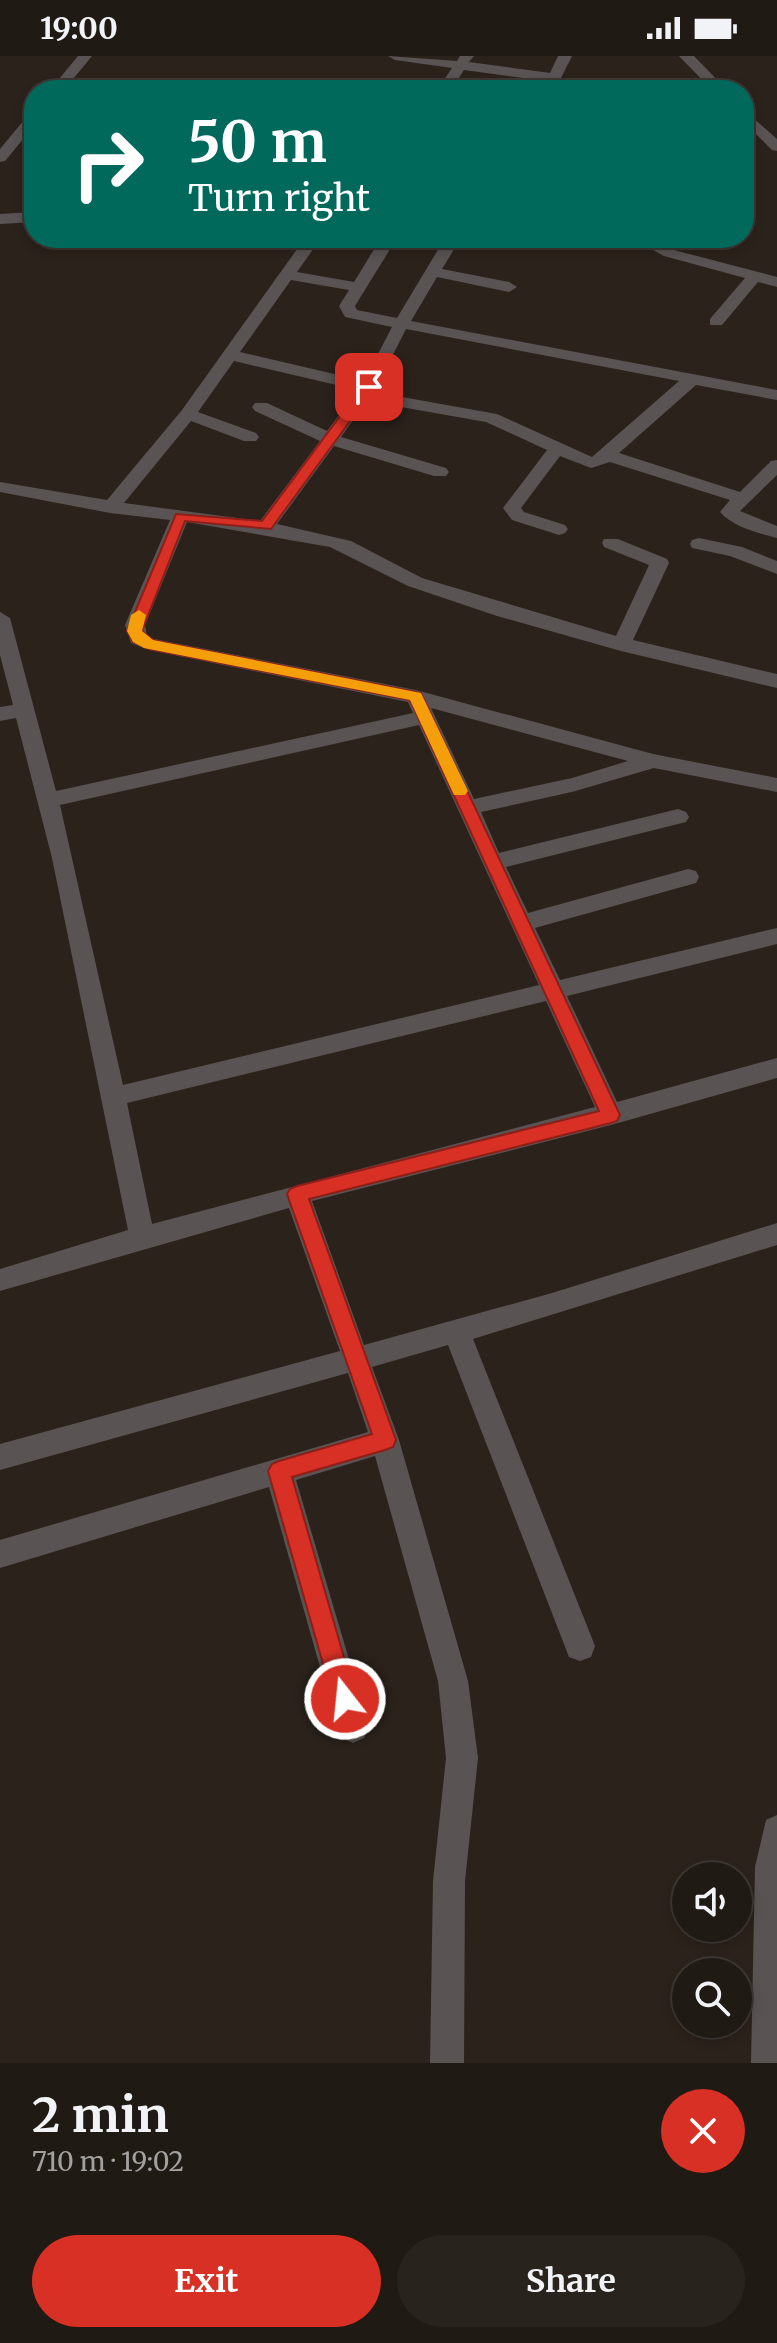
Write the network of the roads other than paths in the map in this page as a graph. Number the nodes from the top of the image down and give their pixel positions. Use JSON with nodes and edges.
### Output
{"nodes":[{"id":1,"x":85,"y":56,"type":"edge"},
{"id":2,"x":395,"y":56,"type":"edge"},
{"id":3,"x":565,"y":56,"type":"edge"},
{"id":4,"x":669,"y":56,"type":"edge"},
{"id":5,"x":686,"y":56,"type":"edge"},
{"id":6,"x":464,"y":60,"type":"edge"},
{"id":7,"x":65,"y":80,"type":"edge"},
{"id":8,"x":451,"y":80,"type":"edge"},
{"id":9,"x":536,"y":80,"type":"edge"},
{"id":10,"x":553,"y":80,"type":"edge"},
{"id":11,"x":692,"y":80,"type":"edge"},
{"id":12,"x":710,"y":80,"type":"edge"},
{"id":13,"x":777,"y":124,"type":"edge"},
{"id":14,"x":24,"y":129,"type":"edge"},
{"id":15,"x":756,"y":133,"type":"edge"},
{"id":16,"x":777,"y":147,"type":"edge"},
{"id":17,"x":0,"y":158,"type":"edge"},
{"id":18,"x":777,"y":166,"type":"edge"},
{"id":19,"x":0,"y":219,"type":"edge"},
{"id":20,"x":24,"y":220,"type":"edge"},
{"id":21,"x":24,"y":223,"type":"edge"},
{"id":22,"x":0,"y":228,"type":"edge"},
{"id":23,"x":306,"y":248,"type":"edge"},
{"id":24,"x":382,"y":248,"type":"edge"},
{"id":25,"x":447,"y":248,"type":"edge"},
{"id":26,"x":659,"y":248,"type":"edge"},
{"id":27,"x":433,"y":272,"type":"junction"},
{"id":28,"x":287,"y":275,"type":"junction"},
{"id":29,"x":754,"y":277,"type":"junction"},
{"id":30,"x":777,"y":282,"type":"edge"},
{"id":31,"x":357,"y":287,"type":"junction"},
{"id":32,"x":509,"y":287,"type":"dead end"},
{"id":33,"x":716,"y":322,"type":"dead end"},
{"id":34,"x":401,"y":324,"type":"junction"},
{"id":35,"x":230,"y":355,"type":"junction"},
{"id":36,"x":692,"y":379,"type":"junction"},
{"id":37,"x":366,"y":391,"type":"junction"},
{"id":38,"x":777,"y":395,"type":"edge"},
{"id":39,"x":261,"y":407,"type":"dead end"},
{"id":40,"x":188,"y":414,"type":"junction"},
{"id":41,"x":250,"y":437,"type":"dead end"},
{"id":42,"x":332,"y":440,"type":"junction"},
{"id":43,"x":557,"y":448,"type":"junction"},
{"id":44,"x":607,"y":455,"type":"junction"},
{"id":45,"x":777,"y":465,"type":"edge"},
{"id":46,"x":440,"y":472,"type":"dead end"},
{"id":47,"x":1,"y":489,"type":"edge"},
{"id":48,"x":741,"y":498,"type":"junction"},
{"id":49,"x":110,"y":508,"type":"junction"},
{"id":50,"x":180,"y":517,"type":"junction"},
{"id":51,"x":266,"y":526,"type":"junction"},
{"id":52,"x":559,"y":529,"type":"dead end"},
{"id":53,"x":777,"y":532,"type":"edge"},
{"id":54,"x":611,"y":543,"type":"dead end"},
{"id":55,"x":699,"y":544,"type":"dead end"},
{"id":56,"x":777,"y":568,"type":"edge"},
{"id":57,"x":0,"y":618,"type":"edge"},
{"id":58,"x":621,"y":645,"type":"junction"},
{"id":59,"x":777,"y":681,"type":"edge"},
{"id":60,"x":420,"y":707,"type":"junction"},
{"id":61,"x":25,"y":709,"type":"junction"},
{"id":62,"x":0,"y":714,"type":"edge"},
{"id":63,"x":653,"y":761,"type":"junction"},
{"id":64,"x":777,"y":785,"type":"edge"},
{"id":65,"x":50,"y":800,"type":"junction"},
{"id":66,"x":467,"y":808,"type":"junction"},
{"id":67,"x":678,"y":817,"type":"dead end"},
{"id":68,"x":493,"y":862,"type":"junction"},
{"id":69,"x":688,"y":877,"type":"dead end"},
{"id":70,"x":521,"y":923,"type":"junction"},
{"id":71,"x":777,"y":936,"type":"edge"},
{"id":72,"x":553,"y":991,"type":"junction"},
{"id":73,"x":777,"y":1068,"type":"edge"},
{"id":74,"x":113,"y":1097,"type":"junction"},
{"id":75,"x":611,"y":1115,"type":"junction"},
{"id":76,"x":297,"y":1194,"type":"junction"},
{"id":77,"x":777,"y":1234,"type":"edge"},
{"id":78,"x":142,"y":1235,"type":"junction"},
{"id":79,"x":0,"y":1280,"type":"edge"},
{"id":80,"x":456,"y":1331,"type":"junction"},
{"id":81,"x":355,"y":1359,"type":"junction"},
{"id":82,"x":385,"y":1440,"type":"junction"},
{"id":83,"x":0,"y":1457,"type":"edge"},
{"id":84,"x":279,"y":1471,"type":"junction"},
{"id":85,"x":0,"y":1554,"type":"edge"},
{"id":86,"x":580,"y":1646,"type":"dead end"},
{"id":87,"x":353,"y":1727,"type":"dead end"},
{"id":88,"x":777,"y":1831,"type":"edge"},
{"id":89,"x":447,"y":2063,"type":"edge"},
{"id":90,"x":768,"y":2063,"type":"edge"}],
"edges":[{"from":1,"to":7,"type":"street"},
{"from":2,"to":6,"type":"street"},
{"from":3,"to":10,"type":"street"},
{"from":4,"to":11,"type":"street"},
{"from":5,"to":12,"type":"street"},
{"from":6,"to":8,"type":"street"},
{"from":6,"to":9,"type":"street"},
{"from":13,"to":15,"type":"street"},
{"from":14,"to":17,"type":"street"},
{"from":15,"to":16,"type":"street"},
{"from":15,"to":18,"type":"street"},
{"from":19,"to":20,"type":"street"},
{"from":21,"to":22,"type":"street"},
{"from":23,"to":28,"type":"street"},
{"from":24,"to":31,"type":"street"},
{"from":25,"to":27,"type":"street"},
{"from":26,"to":29,"type":"street"},
{"from":27,"to":32,"type":"street"},
{"from":27,"to":34,"type":"street"},
{"from":28,"to":31,"type":"street"},
{"from":28,"to":35,"type":"street"},
{"from":29,"to":30,"type":"street"},
{"from":29,"to":33,"type":"street"},
{"from":31,"to":34,"type":"street"},
{"from":34,"to":36,"type":"street"},
{"from":34,"to":37,"type":"street"},
{"from":35,"to":37,"type":"street"},
{"from":35,"to":40,"type":"street"},
{"from":36,"to":38,"type":"street"},
{"from":36,"to":44,"type":"street"},
{"from":37,"to":42,"type":"street"},
{"from":37,"to":43,"type":"street"},
{"from":39,"to":42,"type":"street"},
{"from":40,"to":41,"type":"street"},
{"from":40,"to":49,"type":"street"},
{"from":42,"to":46,"type":"street"},
{"from":42,"to":51,"type":"street"},
{"from":43,"to":44,"type":"street"},
{"from":43,"to":52,"type":"street"},
{"from":44,"to":48,"type":"street"},
{"from":45,"to":48,"type":"street"},
{"from":47,"to":49,"type":"street"},
{"from":48,"to":53,"type":"street"},
{"from":49,"to":50,"type":"street"},
{"from":50,"to":51,"type":"street"},
{"from":50,"to":60,"type":"street"},
{"from":51,"to":58,"type":"street"},
{"from":54,"to":58,"type":"street"},
{"from":55,"to":56,"type":"street"},
{"from":57,"to":61,"type":"street"},
{"from":58,"to":59,"type":"street"},
{"from":60,"to":63,"type":"street"},
{"from":60,"to":65,"type":"street"},
{"from":60,"to":66,"type":"street"},
{"from":61,"to":62,"type":"street"},
{"from":61,"to":65,"type":"street"},
{"from":63,"to":64,"type":"street"},
{"from":63,"to":66,"type":"street"},
{"from":65,"to":74,"type":"street"},
{"from":66,"to":68,"type":"street"},
{"from":67,"to":68,"type":"street"},
{"from":68,"to":70,"type":"street"},
{"from":69,"to":70,"type":"street"},
{"from":70,"to":72,"type":"street"},
{"from":71,"to":72,"type":"street"},
{"from":72,"to":74,"type":"street"},
{"from":72,"to":75,"type":"street"},
{"from":73,"to":75,"type":"street"},
{"from":74,"to":78,"type":"street"},
{"from":75,"to":76,"type":"street"},
{"from":76,"to":78,"type":"street"},
{"from":76,"to":81,"type":"street"},
{"from":77,"to":80,"type":"street"},
{"from":78,"to":79,"type":"street"},
{"from":80,"to":81,"type":"street"},
{"from":80,"to":86,"type":"street"},
{"from":81,"to":82,"type":"street"},
{"from":81,"to":83,"type":"street"},
{"from":82,"to":84,"type":"street"},
{"from":82,"to":89,"type":"street"},
{"from":84,"to":85,"type":"street"},
{"from":84,"to":87,"type":"street"},
{"from":88,"to":90,"type":"street"}]}
